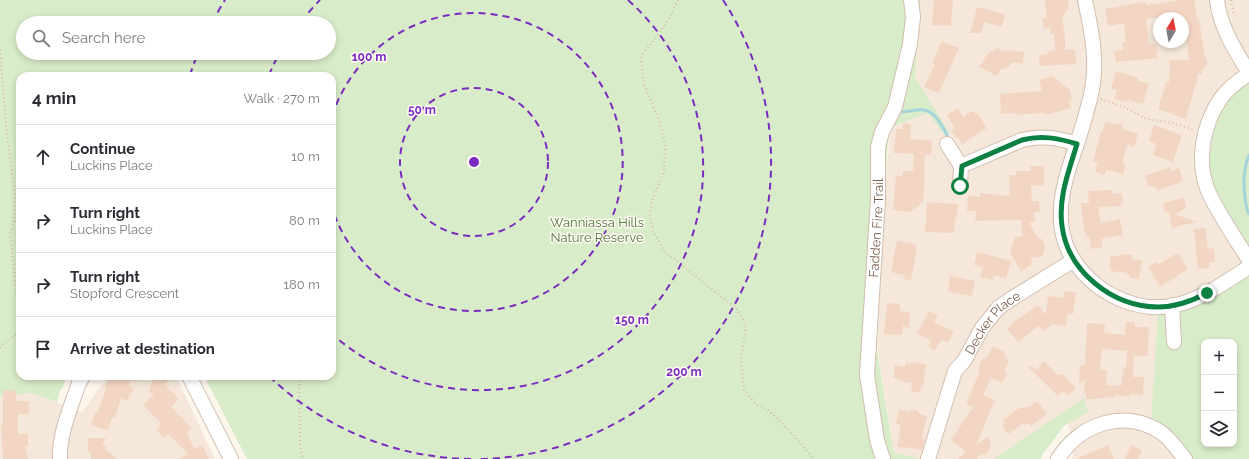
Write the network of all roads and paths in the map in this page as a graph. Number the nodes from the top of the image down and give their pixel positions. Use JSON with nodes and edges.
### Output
{"nodes":[{"id":1,"x":678,"y":0,"type":"edge"},
{"id":2,"x":911,"y":0,"type":"edge"},
{"id":3,"x":1085,"y":0,"type":"edge"},
{"id":4,"x":1217,"y":0,"type":"edge"},
{"id":5,"x":0,"y":50,"type":"edge"},
{"id":6,"x":1249,"y":73,"type":"edge"},
{"id":7,"x":1090,"y":99,"type":"junction"},
{"id":8,"x":1205,"y":132,"type":"junction"},
{"id":9,"x":947,"y":144,"type":"dead end"},
{"id":10,"x":1077,"y":144,"type":"junction"},
{"id":11,"x":962,"y":166,"type":"junction"},
{"id":12,"x":960,"y":186,"type":"dead end"},
{"id":13,"x":14,"y":221,"type":"joint"},
{"id":14,"x":1074,"y":260,"type":"junction"},
{"id":15,"x":1249,"y":260,"type":"edge"},
{"id":16,"x":1249,"y":268,"type":"edge"},
{"id":17,"x":16,"y":287,"type":"edge"},
{"id":18,"x":1172,"y":305,"type":"junction"},
{"id":19,"x":16,"y":335,"type":"edge"},
{"id":20,"x":1174,"y":342,"type":"dead end"},
{"id":21,"x":0,"y":348,"type":"edge"},
{"id":22,"x":80,"y":380,"type":"edge"},
{"id":23,"x":191,"y":380,"type":"edge"},
{"id":24,"x":299,"y":380,"type":"edge"},
{"id":25,"x":60,"y":459,"type":"edge"},
{"id":26,"x":231,"y":459,"type":"edge"},
{"id":27,"x":304,"y":459,"type":"edge"},
{"id":28,"x":814,"y":459,"type":"edge"},
{"id":29,"x":883,"y":459,"type":"edge"},
{"id":30,"x":928,"y":459,"type":"edge"},
{"id":31,"x":1058,"y":459,"type":"edge"},
{"id":32,"x":1185,"y":459,"type":"edge"}],
"edges":[{"from":1,"to":28,"type":"path"},
{"from":2,"to":29,"type":"street","name":"Fadden Fire Trail"},
{"from":3,"to":7,"type":"street"},
{"from":4,"to":6,"type":"street"},
{"from":5,"to":13,"type":"path"},
{"from":6,"to":8,"type":"street"},
{"from":7,"to":8,"type":"path"},
{"from":7,"to":10,"type":"street"},
{"from":8,"to":15,"type":"street"},
{"from":9,"to":11,"type":"street"},
{"from":10,"to":11,"type":"street"},
{"from":10,"to":14,"type":"street"},
{"from":11,"to":12,"type":"street"},
{"from":13,"to":17,"type":"path"},
{"from":14,"to":18,"type":"street"},
{"from":14,"to":30,"type":"street","name":"Decker Place"},
{"from":16,"to":18,"type":"street"},
{"from":18,"to":20,"type":"street"},
{"from":19,"to":21,"type":"path"},
{"from":22,"to":25,"type":"street"},
{"from":23,"to":26,"type":"street"},
{"from":24,"to":27,"type":"path"},
{"from":31,"to":32,"type":"street"}]}
